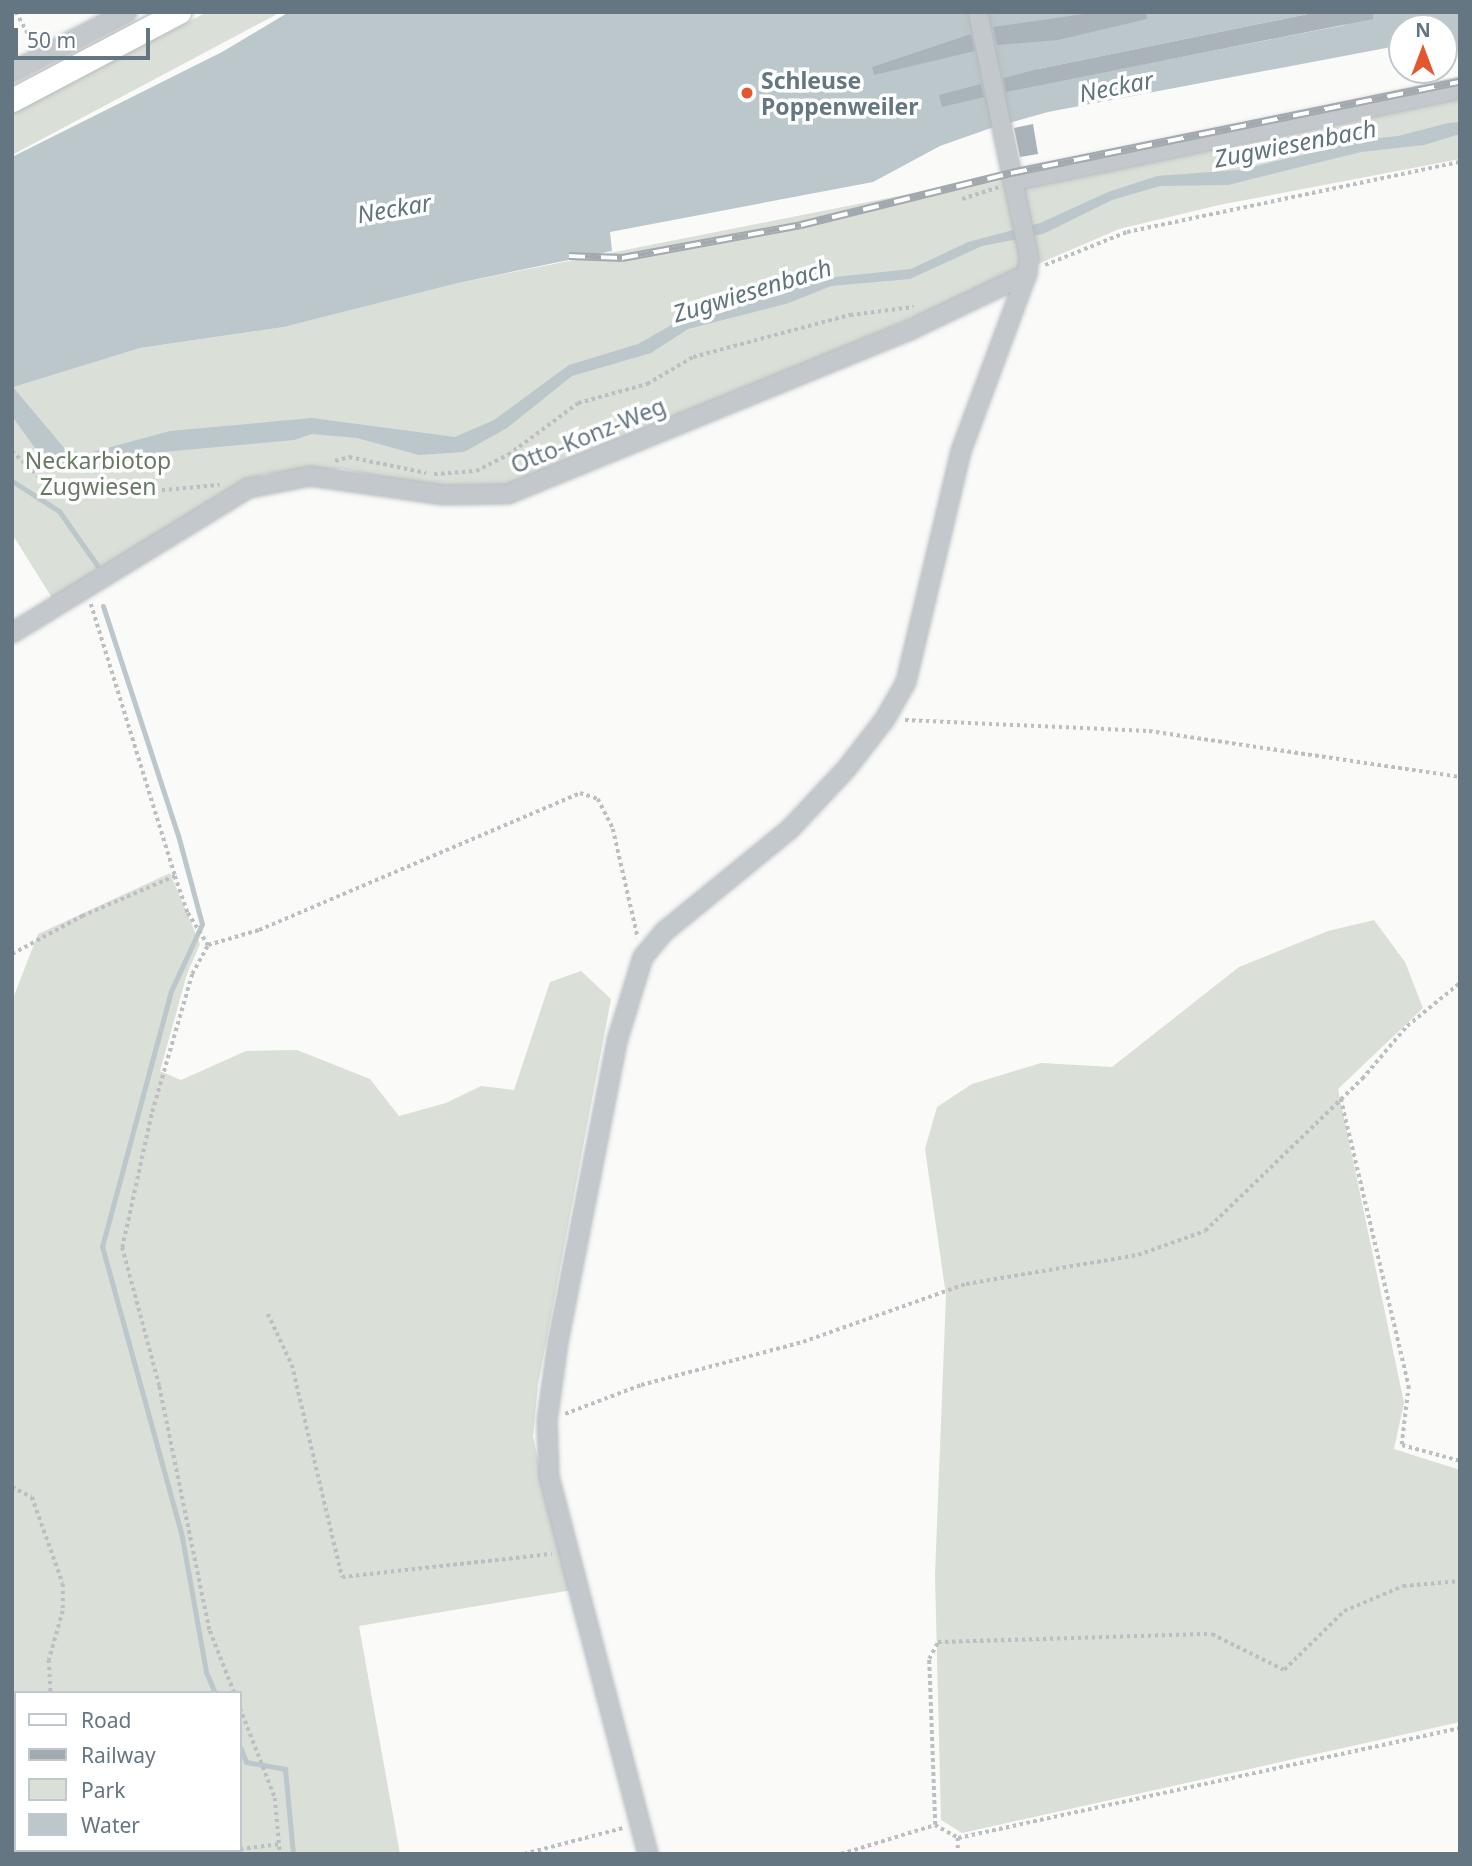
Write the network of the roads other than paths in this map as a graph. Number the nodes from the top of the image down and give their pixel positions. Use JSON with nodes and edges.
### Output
{"nodes":[{"id":1,"x":127,"y":12,"type":"edge"},
{"id":2,"x":179,"y":12,"type":"edge"},
{"id":3,"x":978,"y":12,"type":"edge"},
{"id":4,"x":12,"y":72,"type":"edge"},
{"id":5,"x":1460,"y":89,"type":"edge"},
{"id":6,"x":12,"y":100,"type":"edge"},
{"id":7,"x":1013,"y":181,"type":"junction"},
{"id":8,"x":1028,"y":265,"type":"junction"},
{"id":9,"x":12,"y":633,"type":"edge"},
{"id":10,"x":648,"y":1854,"type":"edge"}],
"edges":[{"from":1,"to":4,"type":"lane"},
{"from":2,"to":6,"type":"main road"},
{"from":3,"to":7,"type":"lane"},
{"from":5,"to":7,"type":"lane"},
{"from":7,"to":8,"type":"lane"},
{"from":8,"to":9,"type":"lane","name":"Otto-Konz-Weg"},
{"from":8,"to":10,"type":"lane"}]}
